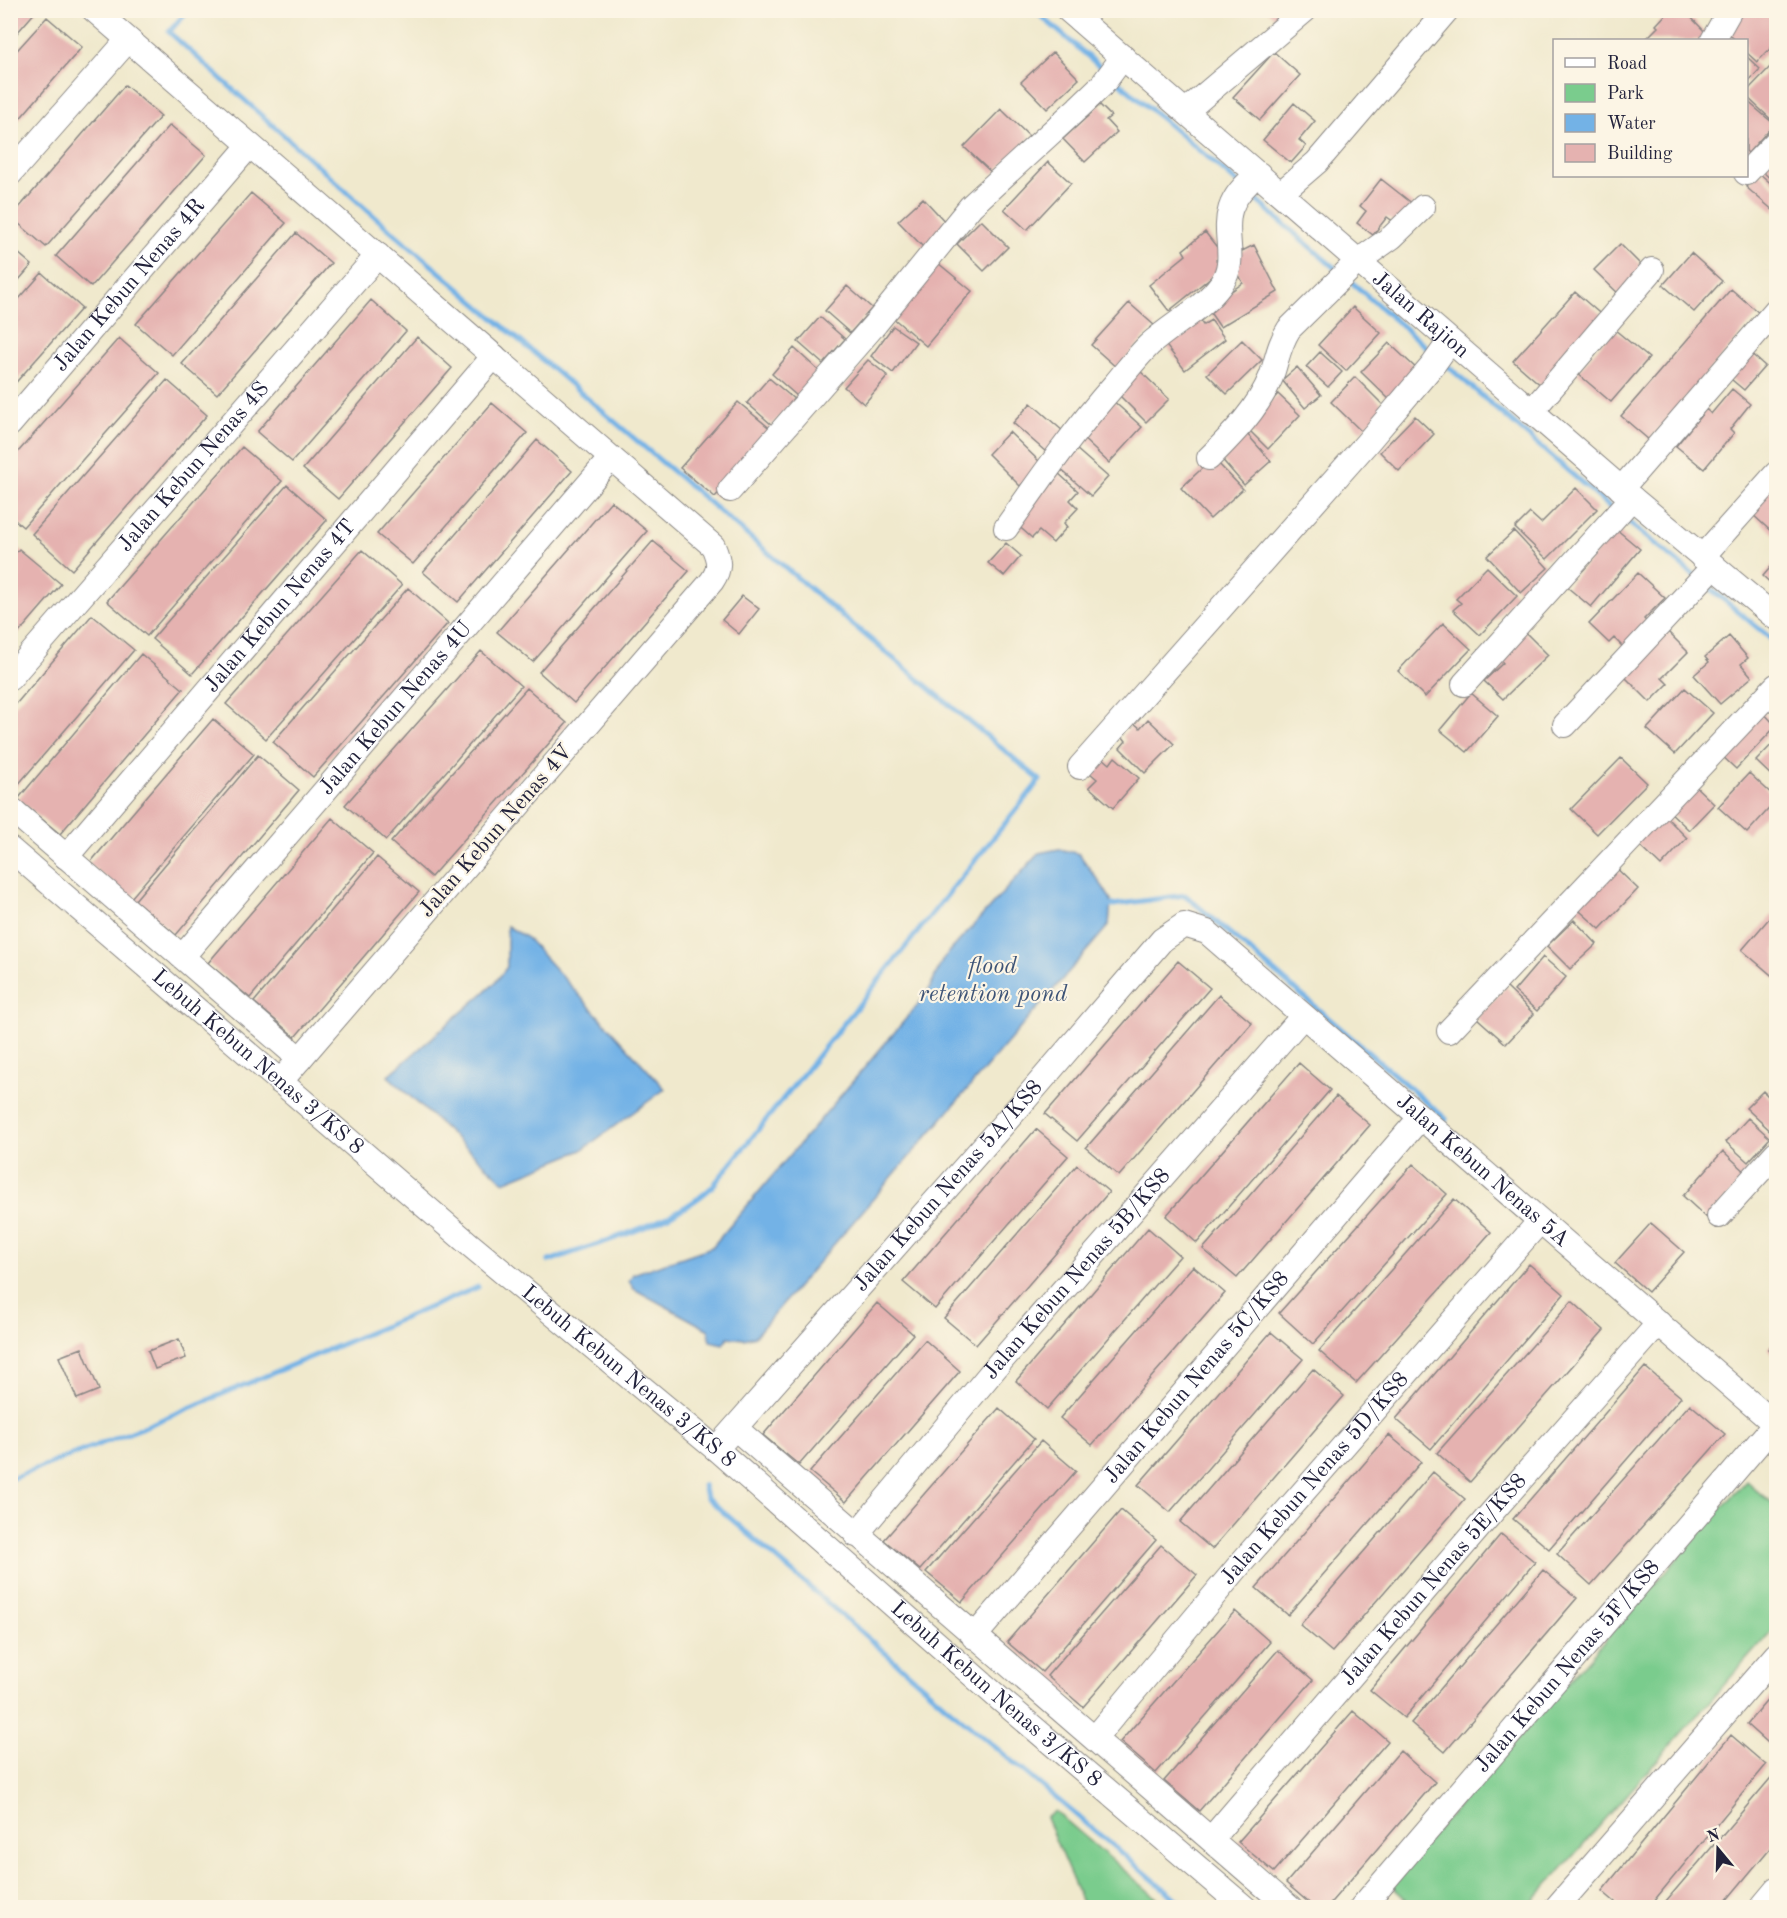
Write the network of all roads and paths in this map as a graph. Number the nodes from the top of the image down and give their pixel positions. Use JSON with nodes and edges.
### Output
{"nodes":[{"id":1,"x":93,"y":10,"type":"edge"},
{"id":2,"x":1068,"y":10,"type":"edge"},
{"id":3,"x":1305,"y":10,"type":"edge"},
{"id":4,"x":1447,"y":10,"type":"edge"},
{"id":5,"x":1730,"y":10,"type":"edge"},
{"id":6,"x":1714,"y":39,"type":"edge"},
{"id":7,"x":128,"y":40,"type":"junction"},
{"id":8,"x":1120,"y":61,"type":"junction"},
{"id":9,"x":1186,"y":111,"type":"junction"},
{"id":10,"x":1776,"y":142,"type":"edge"},
{"id":11,"x":249,"y":146,"type":"junction"},
{"id":12,"x":1748,"y":171,"type":"edge"},
{"id":13,"x":10,"y":174,"type":"edge"},
{"id":14,"x":1256,"y":176,"type":"junction"},
{"id":15,"x":1290,"y":186,"type":"junction"},
{"id":16,"x":1423,"y":207,"type":"dead end"},
{"id":17,"x":378,"y":255,"type":"junction"},
{"id":18,"x":1355,"y":264,"type":"junction"},
{"id":19,"x":1652,"y":270,"type":"dead end"},
{"id":20,"x":1776,"y":310,"type":"edge"},
{"id":21,"x":1443,"y":352,"type":"junction"},
{"id":22,"x":494,"y":356,"type":"junction"},
{"id":23,"x":1540,"y":401,"type":"junction"},
{"id":24,"x":10,"y":424,"type":"edge"},
{"id":25,"x":612,"y":458,"type":"junction"},
{"id":26,"x":1209,"y":458,"type":"dead end"},
{"id":27,"x":1776,"y":474,"type":"edge"},
{"id":28,"x":730,"y":490,"type":"dead end"},
{"id":29,"x":1622,"y":503,"type":"junction"},
{"id":30,"x":1006,"y":528,"type":"dead end"},
{"id":31,"x":1708,"y":561,"type":"junction"},
{"id":32,"x":1776,"y":618,"type":"edge"},
{"id":33,"x":10,"y":678,"type":"edge"},
{"id":34,"x":1464,"y":684,"type":"dead end"},
{"id":35,"x":1776,"y":686,"type":"edge"},
{"id":36,"x":1565,"y":725,"type":"dead end"},
{"id":37,"x":1080,"y":767,"type":"dead end"},
{"id":38,"x":10,"y":808,"type":"edge"},
{"id":39,"x":10,"y":849,"type":"edge"},
{"id":40,"x":66,"y":856,"type":"junction"},
{"id":41,"x":1184,"y":925,"type":"joint"},
{"id":42,"x":182,"y":957,"type":"junction"},
{"id":43,"x":1303,"y":1016,"type":"junction"},
{"id":44,"x":1449,"y":1031,"type":"dead end"},
{"id":45,"x":300,"y":1059,"type":"junction"},
{"id":46,"x":280,"y":1082,"type":"junction"},
{"id":47,"x":1420,"y":1118,"type":"junction"},
{"id":48,"x":1776,"y":1153,"type":"edge"},
{"id":49,"x":1719,"y":1216,"type":"dead end"},
{"id":50,"x":1540,"y":1221,"type":"junction"},
{"id":51,"x":1659,"y":1323,"type":"junction"},
{"id":52,"x":1776,"y":1425,"type":"edge"},
{"id":53,"x":735,"y":1428,"type":"junction"},
{"id":54,"x":716,"y":1449,"type":"junction"},
{"id":55,"x":856,"y":1535,"type":"junction"},
{"id":56,"x":974,"y":1637,"type":"junction"},
{"id":57,"x":1776,"y":1655,"type":"edge"},
{"id":58,"x":1095,"y":1738,"type":"junction"},
{"id":59,"x":1212,"y":1839,"type":"junction"},
{"id":60,"x":1776,"y":1890,"type":"edge"},
{"id":61,"x":1245,"y":1908,"type":"edge"},
{"id":62,"x":1290,"y":1908,"type":"edge"},
{"id":63,"x":1361,"y":1908,"type":"edge"},
{"id":64,"x":1557,"y":1908,"type":"edge"},
{"id":65,"x":1761,"y":1908,"type":"edge"}],
"edges":[{"from":1,"to":7,"type":"street"},
{"from":2,"to":8,"type":"street","name":"Jalan Rajion"},
{"from":3,"to":9,"type":"street"},
{"from":4,"to":15,"type":"street"},
{"from":5,"to":6,"type":"street"},
{"from":7,"to":11,"type":"street"},
{"from":7,"to":13,"type":"street"},
{"from":8,"to":9,"type":"street","name":"Jalan Rajion"},
{"from":8,"to":28,"type":"street"},
{"from":9,"to":14,"type":"street","name":"Jalan Rajion"},
{"from":10,"to":12,"type":"street"},
{"from":11,"to":17,"type":"street"},
{"from":11,"to":24,"type":"street","name":"Jalan Kebun Nenas 4R"},
{"from":14,"to":15,"type":"street","name":"Jalan Rajion"},
{"from":14,"to":30,"type":"street"},
{"from":15,"to":18,"type":"street","name":"Jalan Rajion"},
{"from":16,"to":18,"type":"street"},
{"from":17,"to":22,"type":"street"},
{"from":17,"to":33,"type":"street","name":"Jalan Kebun Nenas 4S"},
{"from":18,"to":21,"type":"street","name":"Jalan Rajion"},
{"from":18,"to":26,"type":"street"},
{"from":19,"to":23,"type":"street"},
{"from":20,"to":29,"type":"street"},
{"from":21,"to":23,"type":"street","name":"Jalan Rajion"},
{"from":21,"to":37,"type":"street"},
{"from":22,"to":25,"type":"street"},
{"from":22,"to":40,"type":"street","name":"Jalan Kebun Nenas 4T"},
{"from":23,"to":29,"type":"street","name":"Jalan Rajion"},
{"from":25,"to":42,"type":"street","name":"Jalan Kebun Nenas 4U"},
{"from":25,"to":45,"type":"street","name":"Jalan Kebun Nenas 4V"},
{"from":27,"to":31,"type":"street"},
{"from":29,"to":31,"type":"street","name":"Jalan Rajion"},
{"from":29,"to":34,"type":"street"},
{"from":31,"to":32,"type":"street","name":"Jalan Rajion"},
{"from":31,"to":36,"type":"street"},
{"from":35,"to":44,"type":"street"},
{"from":38,"to":40,"type":"street"},
{"from":39,"to":46,"type":"street","name":"Lebuh Kebun Nenas 3/KS 8"},
{"from":40,"to":42,"type":"street"},
{"from":41,"to":43,"type":"street","name":"Jalan Kebun Nenas 5A"},
{"from":41,"to":53,"type":"street","name":"Jalan Kebun Nenas 5A/KS8"},
{"from":42,"to":45,"type":"street"},
{"from":43,"to":47,"type":"street","name":"Jalan Kebun Nenas 5A"},
{"from":43,"to":55,"type":"street","name":"Jalan Kebun Nenas 5B/KS8"},
{"from":45,"to":46,"type":"street","name":"Jalan Kebun Nenas 4V"},
{"from":46,"to":54,"type":"street","name":"Lebuh Kebun Nenas 3/KS 8"},
{"from":47,"to":50,"type":"street","name":"Jalan Kebun Nenas 5A"},
{"from":47,"to":56,"type":"street","name":"Jalan Kebun Nenas 5C/KS8"},
{"from":48,"to":49,"type":"street"},
{"from":50,"to":51,"type":"street","name":"Jalan Kebun Nenas 5A"},
{"from":50,"to":58,"type":"street","name":"Jalan Kebun Nenas 5D/KS8"},
{"from":51,"to":52,"type":"street","name":"Jalan Kebun Nenas 5A"},
{"from":51,"to":59,"type":"street","name":"Jalan Kebun Nenas 5E/KS8"},
{"from":52,"to":63,"type":"street","name":"Jalan Kebun Nenas 5F/KS8"},
{"from":53,"to":54,"type":"street","name":"Jalan Kebun Nenas 5A/KS8"},
{"from":53,"to":55,"type":"street"},
{"from":54,"to":61,"type":"street","name":"Lebuh Kebun Nenas 3/KS 8"},
{"from":55,"to":56,"type":"street"},
{"from":56,"to":58,"type":"street"},
{"from":57,"to":64,"type":"street"},
{"from":58,"to":59,"type":"street"},
{"from":59,"to":62,"type":"street"},
{"from":60,"to":65,"type":"street"}]}
